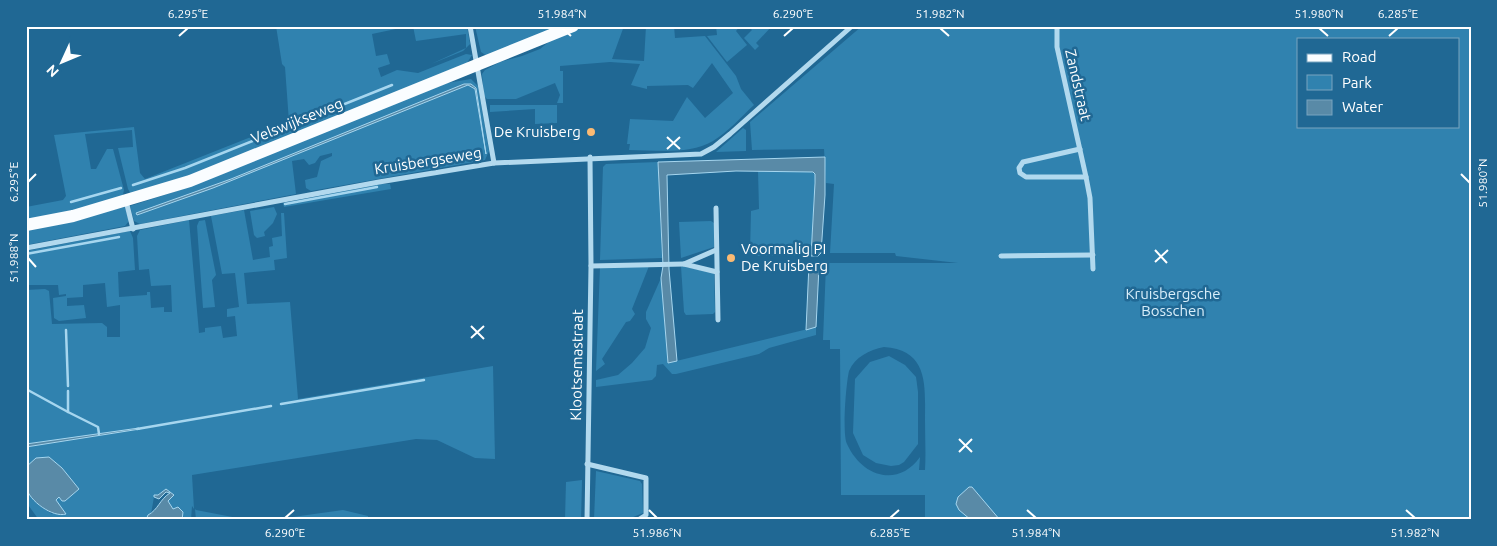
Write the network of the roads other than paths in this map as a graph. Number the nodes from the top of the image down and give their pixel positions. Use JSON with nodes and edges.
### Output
{"nodes":[{"id":1,"x":470,"y":26,"type":"edge"},
{"id":2,"x":573,"y":26,"type":"edge"},
{"id":3,"x":852,"y":26,"type":"edge"},
{"id":4,"x":1057,"y":26,"type":"edge"},
{"id":5,"x":477,"y":66,"type":"junction"},
{"id":6,"x":1080,"y":148,"type":"junction"},
{"id":7,"x":590,"y":157,"type":"junction"},
{"id":8,"x":494,"y":163,"type":"junction"},
{"id":9,"x":1086,"y":177,"type":"junction"},
{"id":10,"x":126,"y":202,"type":"junction"},
{"id":11,"x":716,"y":208,"type":"dead end"},
{"id":12,"x":26,"y":225,"type":"edge"},
{"id":13,"x":133,"y":229,"type":"junction"},
{"id":14,"x":26,"y":248,"type":"edge"},
{"id":15,"x":716,"y":250,"type":"junction"},
{"id":16,"x":1093,"y":255,"type":"junction"},
{"id":17,"x":1001,"y":256,"type":"dead end"},
{"id":18,"x":684,"y":264,"type":"junction"},
{"id":19,"x":591,"y":266,"type":"junction"},
{"id":20,"x":1093,"y":269,"type":"dead end"},
{"id":21,"x":717,"y":272,"type":"junction"},
{"id":22,"x":718,"y":320,"type":"dead end"},
{"id":23,"x":587,"y":464,"type":"junction"},
{"id":24,"x":587,"y":520,"type":"edge"},
{"id":25,"x":638,"y":520,"type":"edge"}],
"edges":[{"from":1,"to":5,"type":"street"},
{"from":2,"to":5,"type":"main road","name":"Velswijkseweg"},
{"from":3,"to":7,"type":"street","name":"Kruisbergseweg"},
{"from":4,"to":6,"type":"street","name":"Zandstraat"},
{"from":5,"to":8,"type":"street"},
{"from":5,"to":10,"type":"main road","name":"Velswijkseweg"},
{"from":6,"to":9,"type":"street","name":"Zandstraat"},
{"from":6,"to":9,"type":"street"},
{"from":7,"to":8,"type":"street","name":"Kruisbergseweg"},
{"from":7,"to":19,"type":"street","name":"Klootsemastraat"},
{"from":8,"to":13,"type":"street","name":"Kruisbergseweg"},
{"from":9,"to":16,"type":"street","name":"Zandstraat"},
{"from":10,"to":12,"type":"main road","name":"Velswijkseweg"},
{"from":10,"to":13,"type":"street"},
{"from":11,"to":15,"type":"street"},
{"from":13,"to":14,"type":"street","name":"Kruisbergseweg"},
{"from":15,"to":18,"type":"street"},
{"from":15,"to":21,"type":"street"},
{"from":16,"to":17,"type":"street"},
{"from":16,"to":20,"type":"street","name":"Zandstraat"},
{"from":18,"to":19,"type":"street"},
{"from":18,"to":21,"type":"street"},
{"from":19,"to":23,"type":"street","name":"Klootsemastraat"},
{"from":21,"to":22,"type":"street"},
{"from":23,"to":24,"type":"street","name":"Klootsemastraat"},
{"from":23,"to":25,"type":"street"}]}
